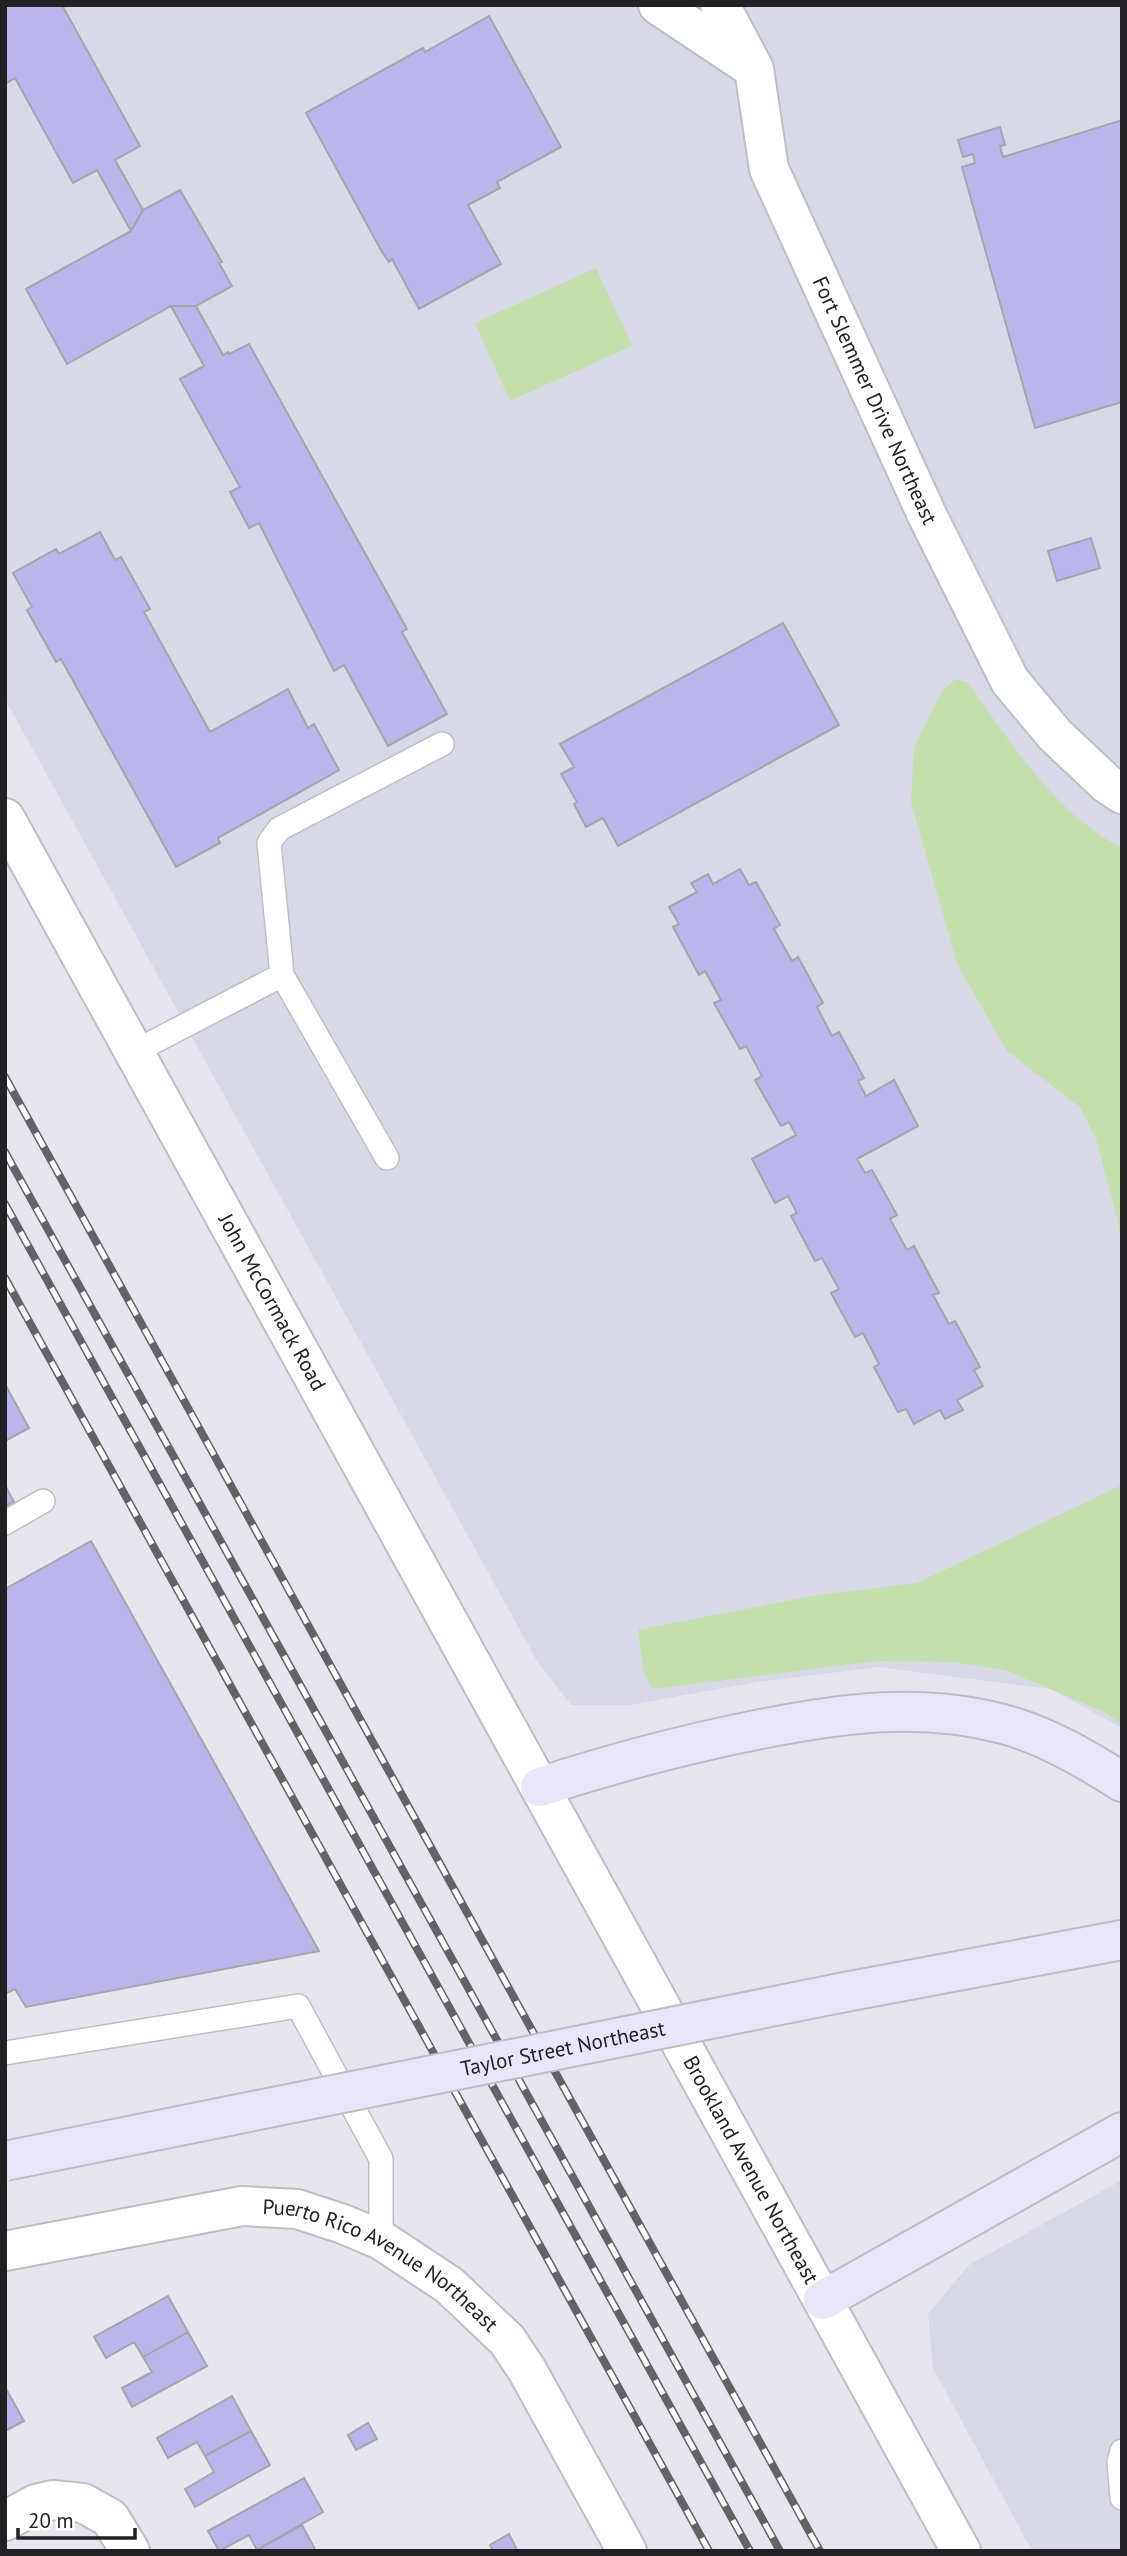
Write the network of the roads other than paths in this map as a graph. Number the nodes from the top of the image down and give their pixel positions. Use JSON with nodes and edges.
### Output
{"nodes":[{"id":1,"x":658,"y":5,"type":"edge"},
{"id":2,"x":720,"y":5,"type":"edge"},
{"id":3,"x":754,"y":69,"type":"junction"},
{"id":4,"x":442,"y":744,"type":"dead end"},
{"id":5,"x":1122,"y":794,"type":"edge"},
{"id":6,"x":5,"y":818,"type":"edge"},
{"id":7,"x":282,"y":975,"type":"junction"},
{"id":8,"x":134,"y":1052,"type":"junction"},
{"id":9,"x":387,"y":1158,"type":"dead end"},
{"id":10,"x":43,"y":1501,"type":"dead end"},
{"id":11,"x":5,"y":1523,"type":"edge"},
{"id":12,"x":1122,"y":1782,"type":"edge"},
{"id":13,"x":540,"y":1787,"type":"junction"},
{"id":14,"x":1122,"y":1940,"type":"edge"},
{"id":15,"x":5,"y":2053,"type":"edge"},
{"id":16,"x":1122,"y":2132,"type":"edge"},
{"id":17,"x":5,"y":2161,"type":"edge"},
{"id":18,"x":381,"y":2240,"type":"junction"},
{"id":19,"x":5,"y":2251,"type":"edge"},
{"id":20,"x":823,"y":2300,"type":"junction"},
{"id":21,"x":1122,"y":2451,"type":"edge"},
{"id":22,"x":1122,"y":2498,"type":"edge"},
{"id":23,"x":5,"y":2521,"type":"edge"},
{"id":24,"x":130,"y":2551,"type":"edge"},
{"id":25,"x":627,"y":2551,"type":"edge"},
{"id":26,"x":961,"y":2551,"type":"edge"}],
"edges":[{"from":1,"to":3,"type":"street"},
{"from":2,"to":3,"type":"street","name":"Fort Slemmer Drive Northeast"},
{"from":3,"to":5,"type":"street","name":"Fort Slemmer Drive Northeast"},
{"from":4,"to":7,"type":"lane"},
{"from":6,"to":8,"type":"street","name":"John McCormack Road"},
{"from":7,"to":8,"type":"lane"},
{"from":7,"to":9,"type":"lane"},
{"from":8,"to":13,"type":"street","name":"John McCormack Road"},
{"from":10,"to":11,"type":"lane"},
{"from":12,"to":13,"type":"main road"},
{"from":13,"to":20,"type":"street","name":"Brookland Avenue Northeast"},
{"from":14,"to":17,"type":"main road","name":"Taylor Street Northeast","bridge":true},
{"from":15,"to":18,"type":"lane"},
{"from":16,"to":20,"type":"main road"},
{"from":18,"to":19,"type":"street","name":"Puerto Rico Avenue Northeast"},
{"from":18,"to":25,"type":"street","name":"Puerto Rico Avenue Northeast"},
{"from":20,"to":26,"type":"street","name":"Brookland Avenue Northeast"},
{"from":21,"to":22,"type":"lane"},
{"from":23,"to":24,"type":"street"}]}
